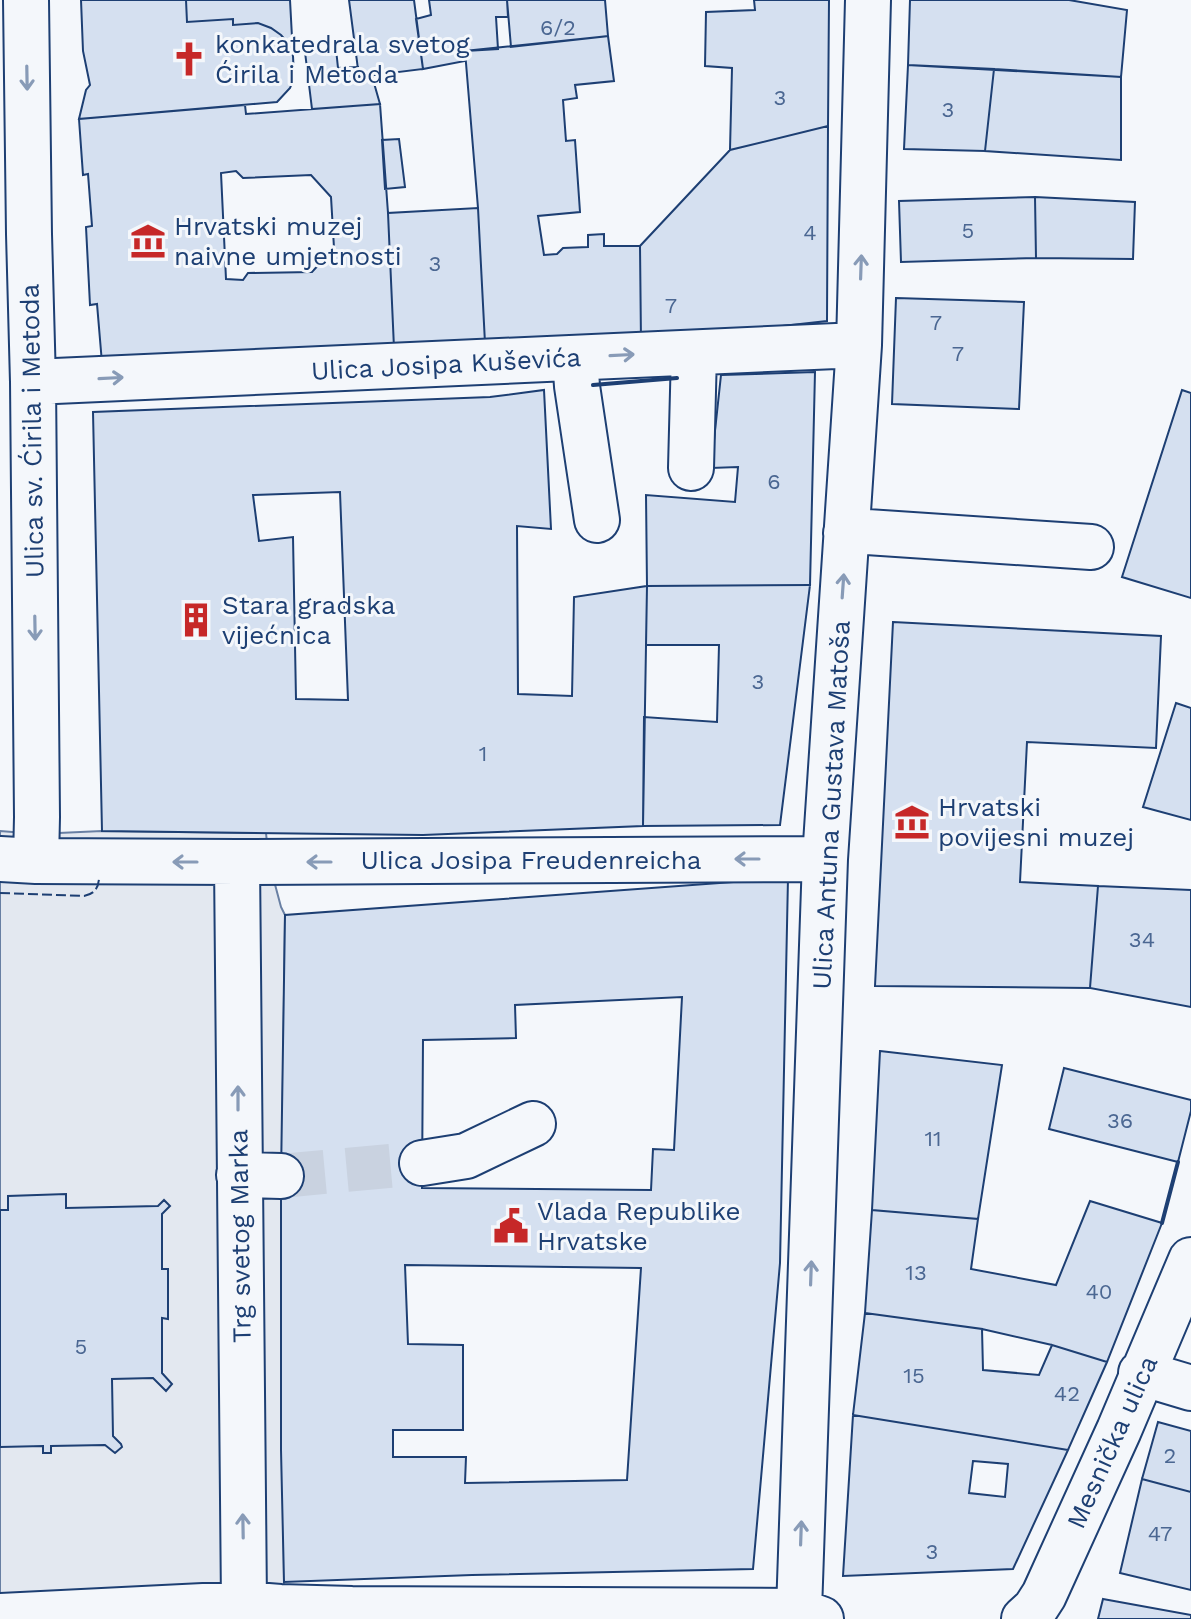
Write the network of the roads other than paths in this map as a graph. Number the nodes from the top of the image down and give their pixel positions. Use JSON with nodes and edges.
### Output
{"nodes":[{"id":1,"x":26,"y":0,"type":"edge"},
{"id":2,"x":868,"y":0,"type":"edge"},
{"id":3,"x":14,"y":234,"type":"edge"},
{"id":4,"x":859,"y":345,"type":"junction"},
{"id":5,"x":694,"y":353,"type":"junction"},
{"id":6,"x":575,"y":358,"type":"junction"},
{"id":7,"x":33,"y":382,"type":"junction"},
{"id":8,"x":691,"y":468,"type":"dead end"},
{"id":9,"x":597,"y":520,"type":"dead end"},
{"id":10,"x":846,"y":533,"type":"junction"},
{"id":11,"x":1091,"y":547,"type":"dead end"},
{"id":12,"x":825,"y":859,"type":"junction"},
{"id":13,"x":18,"y":860,"type":"edge"},
{"id":14,"x":237,"y":862,"type":"junction"},
{"id":15,"x":533,"y":1124,"type":"dead end"},
{"id":16,"x":422,"y":1163,"type":"tunnel mouth"},
{"id":17,"x":1191,"y":1260,"type":"edge"},
{"id":18,"x":1141,"y":1373,"type":"junction"},
{"id":19,"x":1191,"y":1388,"type":"edge"},
{"id":20,"x":244,"y":1604,"type":"junction"},
{"id":21,"x":352,"y":1614,"type":"edge"},
{"id":22,"x":810,"y":1615,"type":"edge"},
{"id":23,"x":0,"y":1616,"type":"edge"},
{"id":24,"x":1024,"y":1619,"type":"edge"}],
"edges":[{"from":1,"to":3,"type":"street","name":"Ulica sv. Ćirila i Metoda","one_way":true},
{"from":4,"to":2,"type":"street","name":"Ulica Antuna Gustava Matoša","one_way":true},
{"from":3,"to":7,"type":"street","name":"Ulica sv. Ćirila i Metoda"},
{"from":4,"to":5,"type":"street","name":"Ulica Josipa Kuševića"},
{"from":4,"to":10,"type":"street","name":"Ulica Antuna Gustava Matoša"},
{"from":6,"to":5,"type":"street","name":"Ulica Josipa Kuševića","one_way":true},
{"from":5,"to":8,"type":"street"},
{"from":7,"to":6,"type":"street","name":"Ulica Josipa Kuševića","one_way":true},
{"from":6,"to":9,"type":"street"},
{"from":7,"to":13,"type":"street","name":"Ulica sv. Ćirila i Metoda","one_way":true},
{"from":10,"to":11,"type":"street"},
{"from":12,"to":10,"type":"street","name":"Ulica Antuna Gustava Matoša","one_way":true},
{"from":12,"to":14,"type":"street","name":"Ulica Josipa Freudenreicha","one_way":true},
{"from":22,"to":12,"type":"street","name":"Ulica Antuna Gustava Matoša","one_way":true},
{"from":14,"to":13,"type":"street","one_way":true},
{"from":20,"to":14,"type":"street","name":"Trg svetog Marka","one_way":true},
{"from":15,"to":16,"type":"street"},
{"from":17,"to":18,"type":"street","name":"Mesnička ulica"},
{"from":18,"to":19,"type":"street"},
{"from":18,"to":24,"type":"street","name":"Mesnička ulica"},
{"from":20,"to":21,"type":"street"},
{"from":20,"to":23,"type":"street"},
{"from":21,"to":22,"type":"street"}]}
